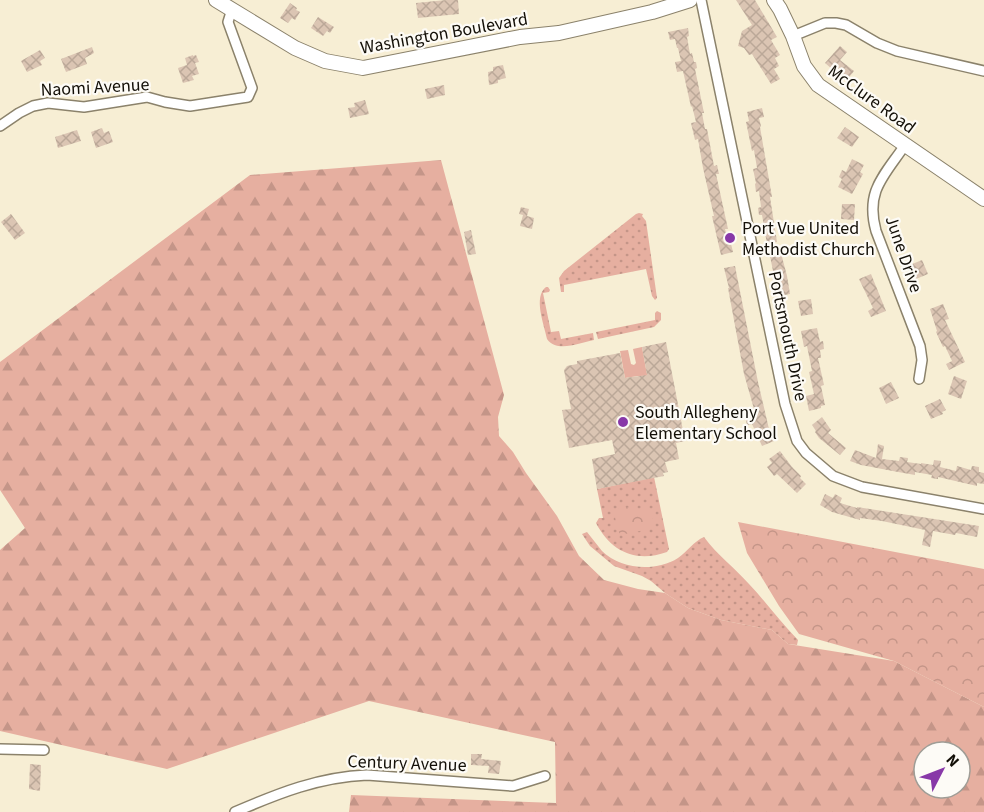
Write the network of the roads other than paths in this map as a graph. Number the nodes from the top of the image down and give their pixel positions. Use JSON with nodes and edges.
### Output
{"nodes":[{"id":1,"x":216,"y":0,"type":"edge"},
{"id":2,"x":690,"y":0,"type":"edge"},
{"id":3,"x":701,"y":0,"type":"edge"},
{"id":4,"x":774,"y":0,"type":"edge"},
{"id":5,"x":232,"y":9,"type":"junction"},
{"id":6,"x":793,"y":36,"type":"junction"},
{"id":7,"x":984,"y":71,"type":"edge"},
{"id":8,"x":0,"y":126,"type":"edge"},
{"id":9,"x":905,"y":145,"type":"junction"},
{"id":10,"x":984,"y":199,"type":"edge"},
{"id":11,"x":919,"y":379,"type":"dead end"},
{"id":12,"x":984,"y":508,"type":"edge"},
{"id":13,"x":0,"y":749,"type":"edge"},
{"id":14,"x":44,"y":750,"type":"dead end"},
{"id":15,"x":545,"y":776,"type":"dead end"},
{"id":16,"x":235,"y":812,"type":"edge"}],
"edges":[{"from":1,"to":5,"type":"street","name":"Washington Boulevard"},
{"from":2,"to":5,"type":"street","name":"Washington Boulevard"},
{"from":3,"to":12,"type":"street","name":"Portsmouth Drive"},
{"from":4,"to":6,"type":"street","name":"McClure Road"},
{"from":5,"to":8,"type":"street","name":"Naomi Avenue"},
{"from":6,"to":7,"type":"street"},
{"from":6,"to":9,"type":"street","name":"McClure Road"},
{"from":9,"to":10,"type":"street","name":"McClure Road"},
{"from":9,"to":11,"type":"street","name":"June Drive"},
{"from":13,"to":14,"type":"street"},
{"from":15,"to":16,"type":"street","name":"Century Avenue"}]}
